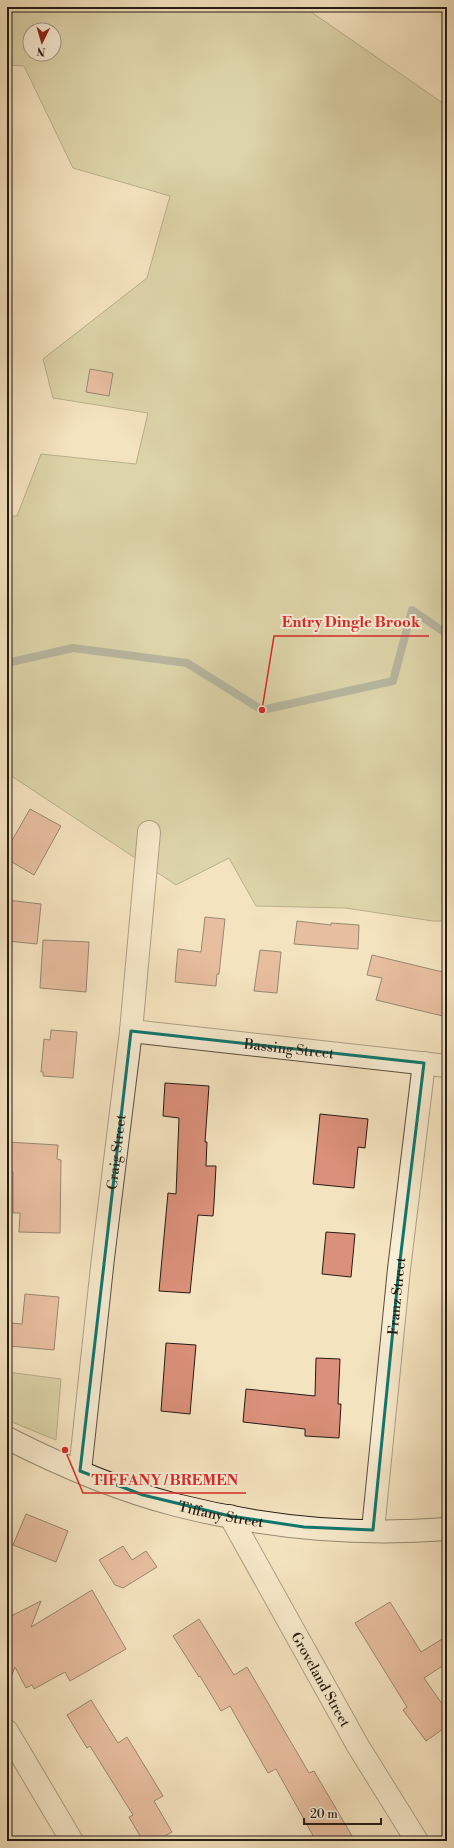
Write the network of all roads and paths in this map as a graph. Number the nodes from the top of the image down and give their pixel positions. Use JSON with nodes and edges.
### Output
{"nodes":[{"id":1,"x":149,"y":832,"type":"dead end"},
{"id":2,"x":131,"y":1031,"type":"junction"},
{"id":3,"x":424,"y":1063,"type":"junction"},
{"id":4,"x":447,"y":1066,"type":"edge"},
{"id":5,"x":7,"y":1438,"type":"edge"},
{"id":6,"x":80,"y":1471,"type":"junction"},
{"id":7,"x":230,"y":1516,"type":"junction"},
{"id":8,"x":447,"y":1529,"type":"edge"},
{"id":9,"x":373,"y":1530,"type":"junction"},
{"id":10,"x":7,"y":1732,"type":"edge"},
{"id":11,"x":72,"y":1841,"type":"edge"},
{"id":12,"x":416,"y":1841,"type":"edge"}],
"edges":[{"from":1,"to":2,"type":"street","name":"Craig Street"},
{"from":2,"to":3,"type":"street","name":"Bassing Street"},
{"from":2,"to":6,"type":"street","name":"Craig Street"},
{"from":3,"to":4,"type":"street","name":"Bassing Street"},
{"from":3,"to":9,"type":"street","name":"Franz Street"},
{"from":5,"to":6,"type":"street","name":"Tiffany Street"},
{"from":6,"to":7,"type":"street","name":"Tiffany Street"},
{"from":7,"to":9,"type":"street","name":"Tiffany Street"},
{"from":7,"to":12,"type":"street","name":"Groveland Street"},
{"from":8,"to":9,"type":"street","name":"Tiffany Street"},
{"from":10,"to":11,"type":"street"}]}
